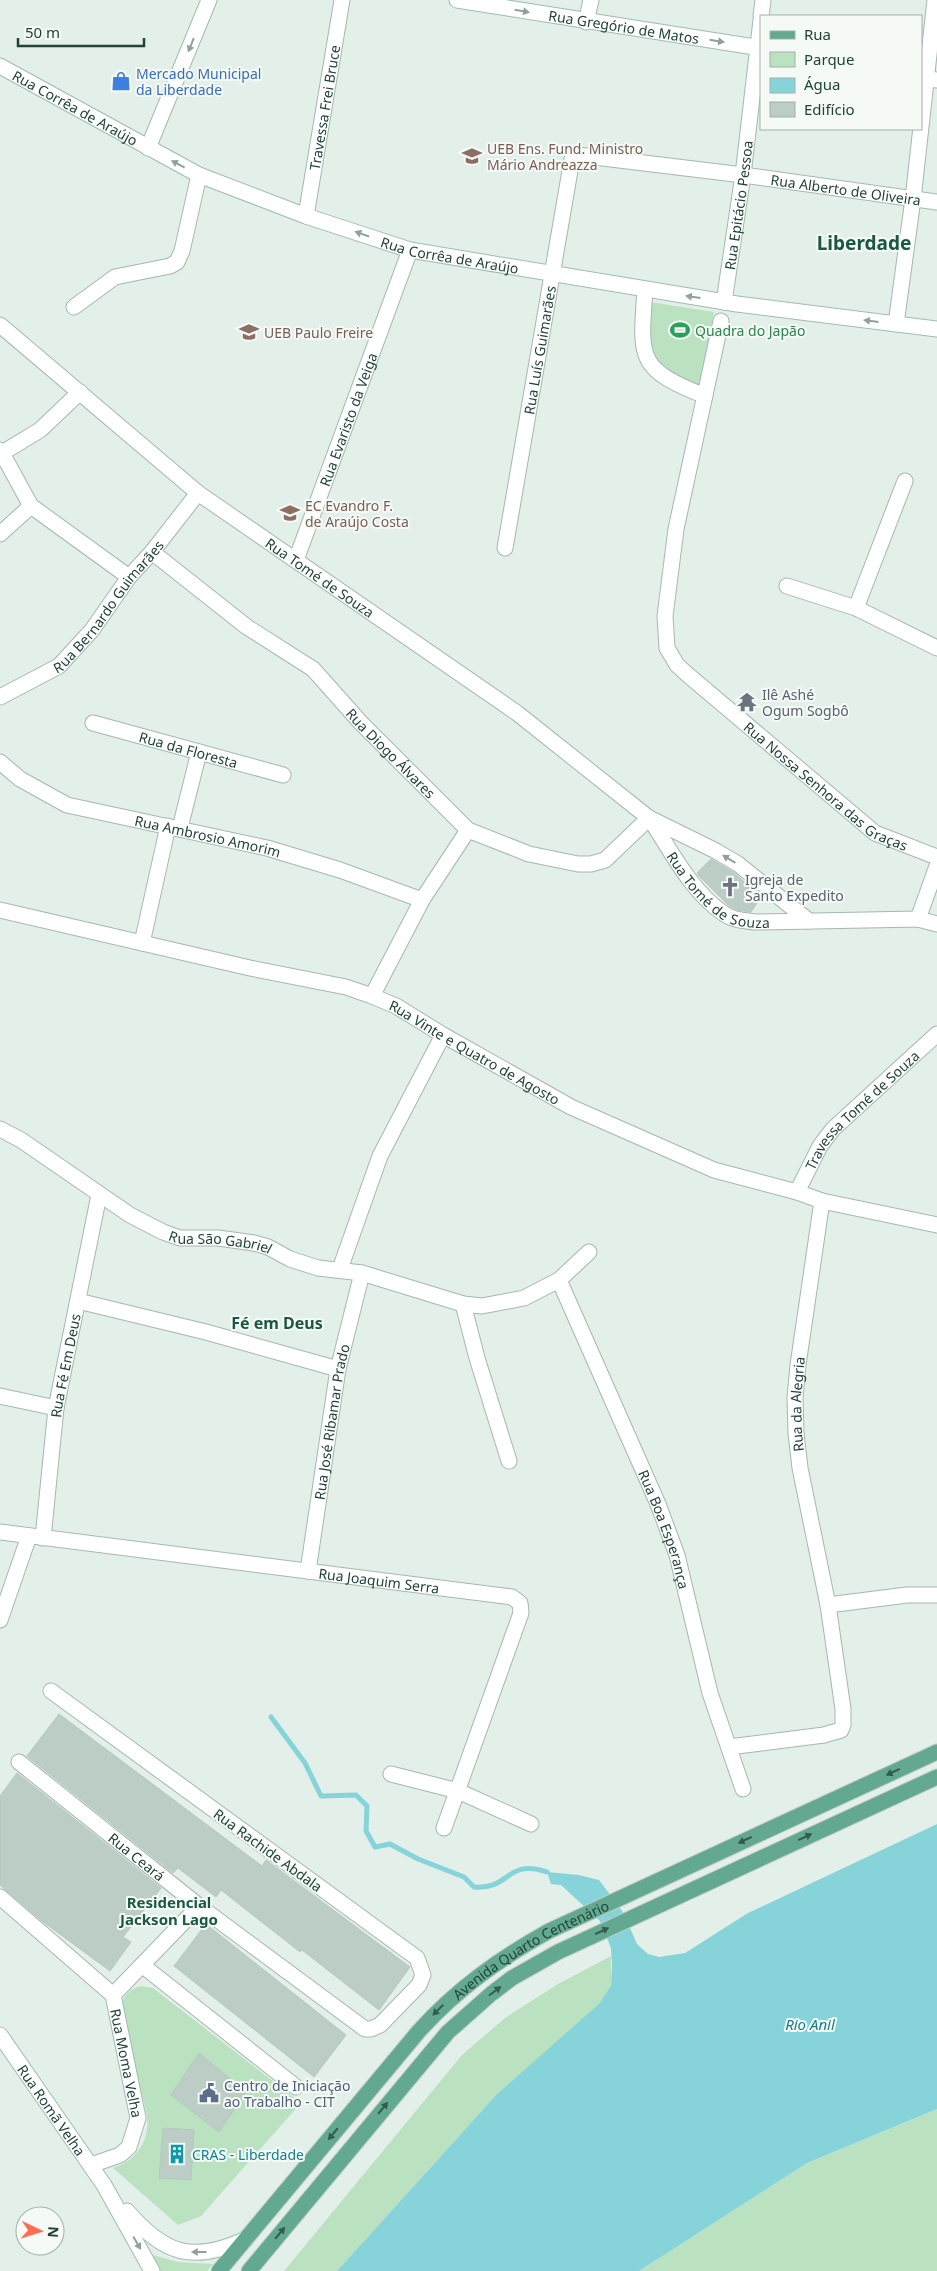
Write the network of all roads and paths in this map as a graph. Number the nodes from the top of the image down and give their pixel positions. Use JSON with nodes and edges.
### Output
{"nodes":[{"id":1,"x":209,"y":0,"type":"edge"},
{"id":2,"x":342,"y":0,"type":"edge"},
{"id":3,"x":457,"y":0,"type":"edge"},
{"id":4,"x":590,"y":0,"type":"edge"},
{"id":5,"x":762,"y":0,"type":"edge"},
{"id":6,"x":935,"y":0,"type":"edge"},
{"id":7,"x":761,"y":15,"type":"edge"},
{"id":8,"x":586,"y":22,"type":"junction"},
{"id":9,"x":760,"y":48,"type":"edge"},
{"id":10,"x":0,"y":66,"type":"edge"},
{"id":11,"x":928,"y":79,"type":"edge"},
{"id":12,"x":922,"y":127,"type":"edge"},
{"id":13,"x":922,"y":130,"type":"edge"},
{"id":14,"x":148,"y":148,"type":"junction"},
{"id":15,"x":578,"y":156,"type":"joint"},
{"id":16,"x":199,"y":175,"type":"junction"},
{"id":17,"x":743,"y":175,"type":"junction"},
{"id":18,"x":913,"y":199,"type":"junction"},
{"id":19,"x":937,"y":202,"type":"edge"},
{"id":20,"x":306,"y":216,"type":"junction"},
{"id":21,"x":410,"y":250,"type":"junction"},
{"id":22,"x":553,"y":274,"type":"junction"},
{"id":23,"x":645,"y":290,"type":"junction"},
{"id":24,"x":724,"y":302,"type":"junction"},
{"id":25,"x":74,"y":308,"type":"dead end"},
{"id":26,"x":721,"y":321,"type":"dead end"},
{"id":27,"x":896,"y":324,"type":"junction"},
{"id":28,"x":0,"y":325,"type":"edge"},
{"id":29,"x":937,"y":329,"type":"edge"},
{"id":30,"x":80,"y":392,"type":"junction"},
{"id":31,"x":705,"y":396,"type":"junction"},
{"id":32,"x":1,"y":452,"type":"edge"},
{"id":33,"x":905,"y":481,"type":"dead end"},
{"id":34,"x":198,"y":493,"type":"junction"},
{"id":35,"x":31,"y":506,"type":"junction"},
{"id":36,"x":0,"y":534,"type":"edge"},
{"id":37,"x":505,"y":548,"type":"dead end"},
{"id":38,"x":152,"y":552,"type":"junction"},
{"id":39,"x":296,"y":560,"type":"junction"},
{"id":40,"x":129,"y":576,"type":"junction"},
{"id":41,"x":787,"y":586,"type":"dead end"},
{"id":42,"x":856,"y":608,"type":"junction"},
{"id":43,"x":937,"y":648,"type":"edge"},
{"id":44,"x":0,"y":697,"type":"edge"},
{"id":45,"x":93,"y":723,"type":"dead end"},
{"id":46,"x":200,"y":752,"type":"junction"},
{"id":47,"x":0,"y":762,"type":"edge"},
{"id":48,"x":283,"y":775,"type":"dead end"},
{"id":49,"x":650,"y":818,"type":"junction"},
{"id":50,"x":174,"y":827,"type":"junction"},
{"id":51,"x":468,"y":830,"type":"junction"},
{"id":52,"x":937,"y":858,"type":"edge"},
{"id":53,"x":937,"y":866,"type":"edge"},
{"id":54,"x":422,"y":900,"type":"junction"},
{"id":55,"x":0,"y":910,"type":"edge"},
{"id":56,"x":918,"y":920,"type":"junction"},
{"id":57,"x":809,"y":921,"type":"junction"},
{"id":58,"x":937,"y":924,"type":"edge"},
{"id":59,"x":142,"y":943,"type":"junction"},
{"id":60,"x":372,"y":996,"type":"junction"},
{"id":61,"x":937,"y":1034,"type":"edge"},
{"id":62,"x":443,"y":1035,"type":"junction"},
{"id":63,"x":0,"y":1129,"type":"edge"},
{"id":64,"x":797,"y":1192,"type":"junction"},
{"id":65,"x":99,"y":1195,"type":"junction"},
{"id":66,"x":822,"y":1201,"type":"junction"},
{"id":67,"x":937,"y":1225,"type":"edge"},
{"id":68,"x":589,"y":1252,"type":"dead end"},
{"id":69,"x":340,"y":1269,"type":"junction"},
{"id":70,"x":362,"y":1273,"type":"junction"},
{"id":71,"x":559,"y":1280,"type":"junction"},
{"id":72,"x":78,"y":1301,"type":"junction"},
{"id":73,"x":463,"y":1304,"type":"junction"},
{"id":74,"x":338,"y":1369,"type":"junction"},
{"id":75,"x":0,"y":1396,"type":"edge"},
{"id":76,"x":56,"y":1408,"type":"junction"},
{"id":77,"x":509,"y":1461,"type":"dead end"},
{"id":78,"x":0,"y":1532,"type":"edge"},
{"id":79,"x":36,"y":1537,"type":"junction"},
{"id":80,"x":308,"y":1571,"type":"junction"},
{"id":81,"x":937,"y":1595,"type":"edge"},
{"id":82,"x":828,"y":1605,"type":"junction"},
{"id":83,"x":0,"y":1620,"type":"edge"},
{"id":84,"x":51,"y":1691,"type":"dead end"},
{"id":85,"x":729,"y":1748,"type":"junction"},
{"id":86,"x":937,"y":1752,"type":"edge"},
{"id":87,"x":19,"y":1762,"type":"dead end"},
{"id":88,"x":390,"y":1774,"type":"dead end"},
{"id":89,"x":937,"y":1777,"type":"edge"},
{"id":90,"x":743,"y":1789,"type":"dead end"},
{"id":91,"x":458,"y":1791,"type":"junction"},
{"id":92,"x":531,"y":1824,"type":"dead end"},
{"id":93,"x":444,"y":1828,"type":"dead end"},
{"id":94,"x":0,"y":1897,"type":"edge"},
{"id":95,"x":199,"y":1906,"type":"junction"},
{"id":96,"x":142,"y":1966,"type":"junction"},
{"id":97,"x":112,"y":1996,"type":"junction"},
{"id":98,"x":380,"y":2025,"type":"joint"},
{"id":99,"x":0,"y":2035,"type":"edge"},
{"id":100,"x":296,"y":2087,"type":"dead end"},
{"id":101,"x":91,"y":2165,"type":"junction"},
{"id":102,"x":104,"y":2185,"type":"junction"},
{"id":103,"x":246,"y":2239,"type":"junction"},
{"id":104,"x":152,"y":2271,"type":"edge"},
{"id":105,"x":219,"y":2271,"type":"edge"},
{"id":106,"x":249,"y":2271,"type":"edge"}],
"edges":[{"from":1,"to":14,"type":"street","one_way":true},
{"from":2,"to":20,"type":"street","name":"Travessa Frei Bruce"},
{"from":3,"to":8,"type":"street","name":"Rua Gregório de Matos","one_way":true},
{"from":4,"to":8,"type":"street"},
{"from":5,"to":7,"type":"street","name":"Rua Epitácio Pessoa"},
{"from":6,"to":11,"type":"street"},
{"from":8,"to":9,"type":"street","name":"Rua Gregório de Matos","one_way":true},
{"from":9,"to":17,"type":"street","name":"Rua Epitácio Pessoa"},
{"from":10,"to":14,"type":"street","name":"Rua Corrêa de Araújo"},
{"from":11,"to":12,"type":"street"},
{"from":13,"to":18,"type":"street"},
{"from":16,"to":14,"type":"street","name":"Rua Corrêa de Araújo","one_way":true},
{"from":15,"to":17,"type":"street","name":"Rua Alberto de Oliveira"},
{"from":15,"to":22,"type":"street","name":"Rua Luís Guimarães"},
{"from":16,"to":20,"type":"street","name":"Rua Corrêa de Araújo"},
{"from":16,"to":25,"type":"street"},
{"from":17,"to":18,"type":"street","name":"Rua Alberto de Oliveira"},
{"from":17,"to":24,"type":"street","name":"Rua Epitácio Pessoa"},
{"from":18,"to":19,"type":"street","name":"Rua Alberto de Oliveira"},
{"from":18,"to":27,"type":"street"},
{"from":21,"to":20,"type":"street","name":"Rua Corrêa de Araújo","one_way":true},
{"from":21,"to":22,"type":"street","name":"Rua Corrêa de Araújo"},
{"from":21,"to":39,"type":"street","name":"Rua Evaristo da Veiga"},
{"from":22,"to":23,"type":"street","name":"Rua Corrêa de Araújo"},
{"from":22,"to":37,"type":"street","name":"Rua Luís Guimarães"},
{"from":24,"to":23,"type":"street","name":"Rua Corrêa de Araújo","one_way":true},
{"from":23,"to":31,"type":"street"},
{"from":27,"to":24,"type":"street","name":"Rua Corrêa de Araújo","one_way":true},
{"from":26,"to":31,"type":"street"},
{"from":27,"to":29,"type":"street","name":"Rua Corrêa de Araújo"},
{"from":28,"to":30,"type":"street","name":"Rua Tomé de Souza"},
{"from":30,"to":32,"type":"street"},
{"from":30,"to":34,"type":"street","name":"Rua Tomé de Souza"},
{"from":31,"to":52,"type":"street","name":"Rua Nossa Senhora das Graças"},
{"from":32,"to":35,"type":"street"},
{"from":33,"to":42,"type":"street"},
{"from":34,"to":38,"type":"street","name":"Rua Bernardo Guimarães"},
{"from":34,"to":39,"type":"street","name":"Rua Tomé de Souza"},
{"from":35,"to":36,"type":"street"},
{"from":35,"to":40,"type":"street"},
{"from":38,"to":40,"type":"street","name":"Rua Bernardo Guimarães"},
{"from":38,"to":51,"type":"street","name":"Rua Diogo Álvares"},
{"from":39,"to":49,"type":"street","name":"Rua Tomé de Souza"},
{"from":40,"to":44,"type":"street","name":"Rua Bernardo Guimarães"},
{"from":41,"to":42,"type":"street"},
{"from":42,"to":43,"type":"street"},
{"from":45,"to":46,"type":"street","name":"Rua da Floresta"},
{"from":46,"to":48,"type":"street","name":"Rua da Floresta"},
{"from":46,"to":50,"type":"street"},
{"from":47,"to":50,"type":"street","name":"Rua Ambrosio Amorim"},
{"from":49,"to":51,"type":"street","name":"Rua Diogo Álvares"},
{"from":57,"to":49,"type":"street","name":"Rua Tomé de Souza","one_way":true},
{"from":49,"to":57,"type":"street","name":"Rua Tomé de Souza"},
{"from":50,"to":54,"type":"street","name":"Rua Ambrosio Amorim"},
{"from":50,"to":59,"type":"street"},
{"from":51,"to":54,"type":"street"},
{"from":53,"to":56,"type":"street"},
{"from":54,"to":60,"type":"street"},
{"from":55,"to":59,"type":"street","name":"Rua Vinte e Quatro de Agosto"},
{"from":56,"to":57,"type":"street","name":"Rua Tomé de Souza"},
{"from":56,"to":58,"type":"street","name":"Rua Tomé de Souza"},
{"from":59,"to":60,"type":"street","name":"Rua Vinte e Quatro de Agosto"},
{"from":60,"to":62,"type":"street","name":"Rua Vinte e Quatro de Agosto"},
{"from":61,"to":64,"type":"street","name":"Travessa Tomé de Souza"},
{"from":62,"to":64,"type":"street","name":"Rua Vinte e Quatro de Agosto"},
{"from":62,"to":69,"type":"street"},
{"from":63,"to":65,"type":"street","name":"Rua São Gabriel"},
{"from":64,"to":66,"type":"street","name":"Rua Vinte e Quatro de Agosto"},
{"from":65,"to":69,"type":"street","name":"Rua São Gabriel"},
{"from":65,"to":72,"type":"street","name":"Rua Fé Em Deus"},
{"from":66,"to":67,"type":"street","name":"Rua Vinte e Quatro de Agosto"},
{"from":66,"to":82,"type":"street","name":"Rua da Alegria"},
{"from":68,"to":71,"type":"street","name":"Rua São Gabriel"},
{"from":69,"to":70,"type":"street","name":"Rua São Gabriel"},
{"from":70,"to":73,"type":"street","name":"Rua São Gabriel"},
{"from":70,"to":74,"type":"street","name":"Rua José Ribamar Prado"},
{"from":71,"to":73,"type":"street","name":"Rua São Gabriel"},
{"from":71,"to":85,"type":"street","name":"Rua Boa Esperança"},
{"from":72,"to":74,"type":"street"},
{"from":72,"to":76,"type":"street","name":"Rua Fé Em Deus"},
{"from":73,"to":77,"type":"street"},
{"from":74,"to":80,"type":"street","name":"Rua José Ribamar Prado"},
{"from":75,"to":76,"type":"street"},
{"from":76,"to":79,"type":"street","name":"Rua Fé Em Deus"},
{"from":78,"to":79,"type":"street","name":"Rua Joaquim Serra"},
{"from":79,"to":80,"type":"street","name":"Rua Joaquim Serra"},
{"from":79,"to":83,"type":"street","name":"Rua Fé Em Deus"},
{"from":80,"to":91,"type":"street","name":"Rua Joaquim Serra"},
{"from":81,"to":82,"type":"street"},
{"from":82,"to":85,"type":"street","name":"Rua da Alegria"},
{"from":84,"to":98,"type":"street","name":"Rua Rachide Abdala"},
{"from":85,"to":90,"type":"street","name":"Rua Boa Esperança"},
{"from":86,"to":103,"type":"main road","name":"Avenida Quarto Centenário","one_way":true},
{"from":87,"to":95,"type":"street","name":"Rua Ceará"},
{"from":88,"to":91,"type":"street"},
{"from":106,"to":89,"type":"main road","name":"Avenida Quarto Centenário","one_way":true},
{"from":91,"to":92,"type":"street"},
{"from":91,"to":93,"type":"street","name":"Rua Joaquim Serra"},
{"from":94,"to":97,"type":"street","name":"Rua Moma Velha"},
{"from":95,"to":96,"type":"street","name":"Rua Moma Velha"},
{"from":95,"to":98,"type":"street","name":"Rua Ceará"},
{"from":96,"to":97,"type":"street","name":"Rua Moma Velha"},
{"from":96,"to":100,"type":"street"},
{"from":97,"to":101,"type":"street","name":"Rua Moma Velha"},
{"from":99,"to":101,"type":"street","name":"Rua Romã Velha"},
{"from":101,"to":102,"type":"street","name":"Rua Romã Velha"},
{"from":103,"to":102,"type":"street","name":"Rua Romã Velha","one_way":true},
{"from":102,"to":104,"type":"street","name":"Rua Romã Velha","one_way":true},
{"from":103,"to":105,"type":"main road","name":"Avenida Quarto Centenário"}]}
